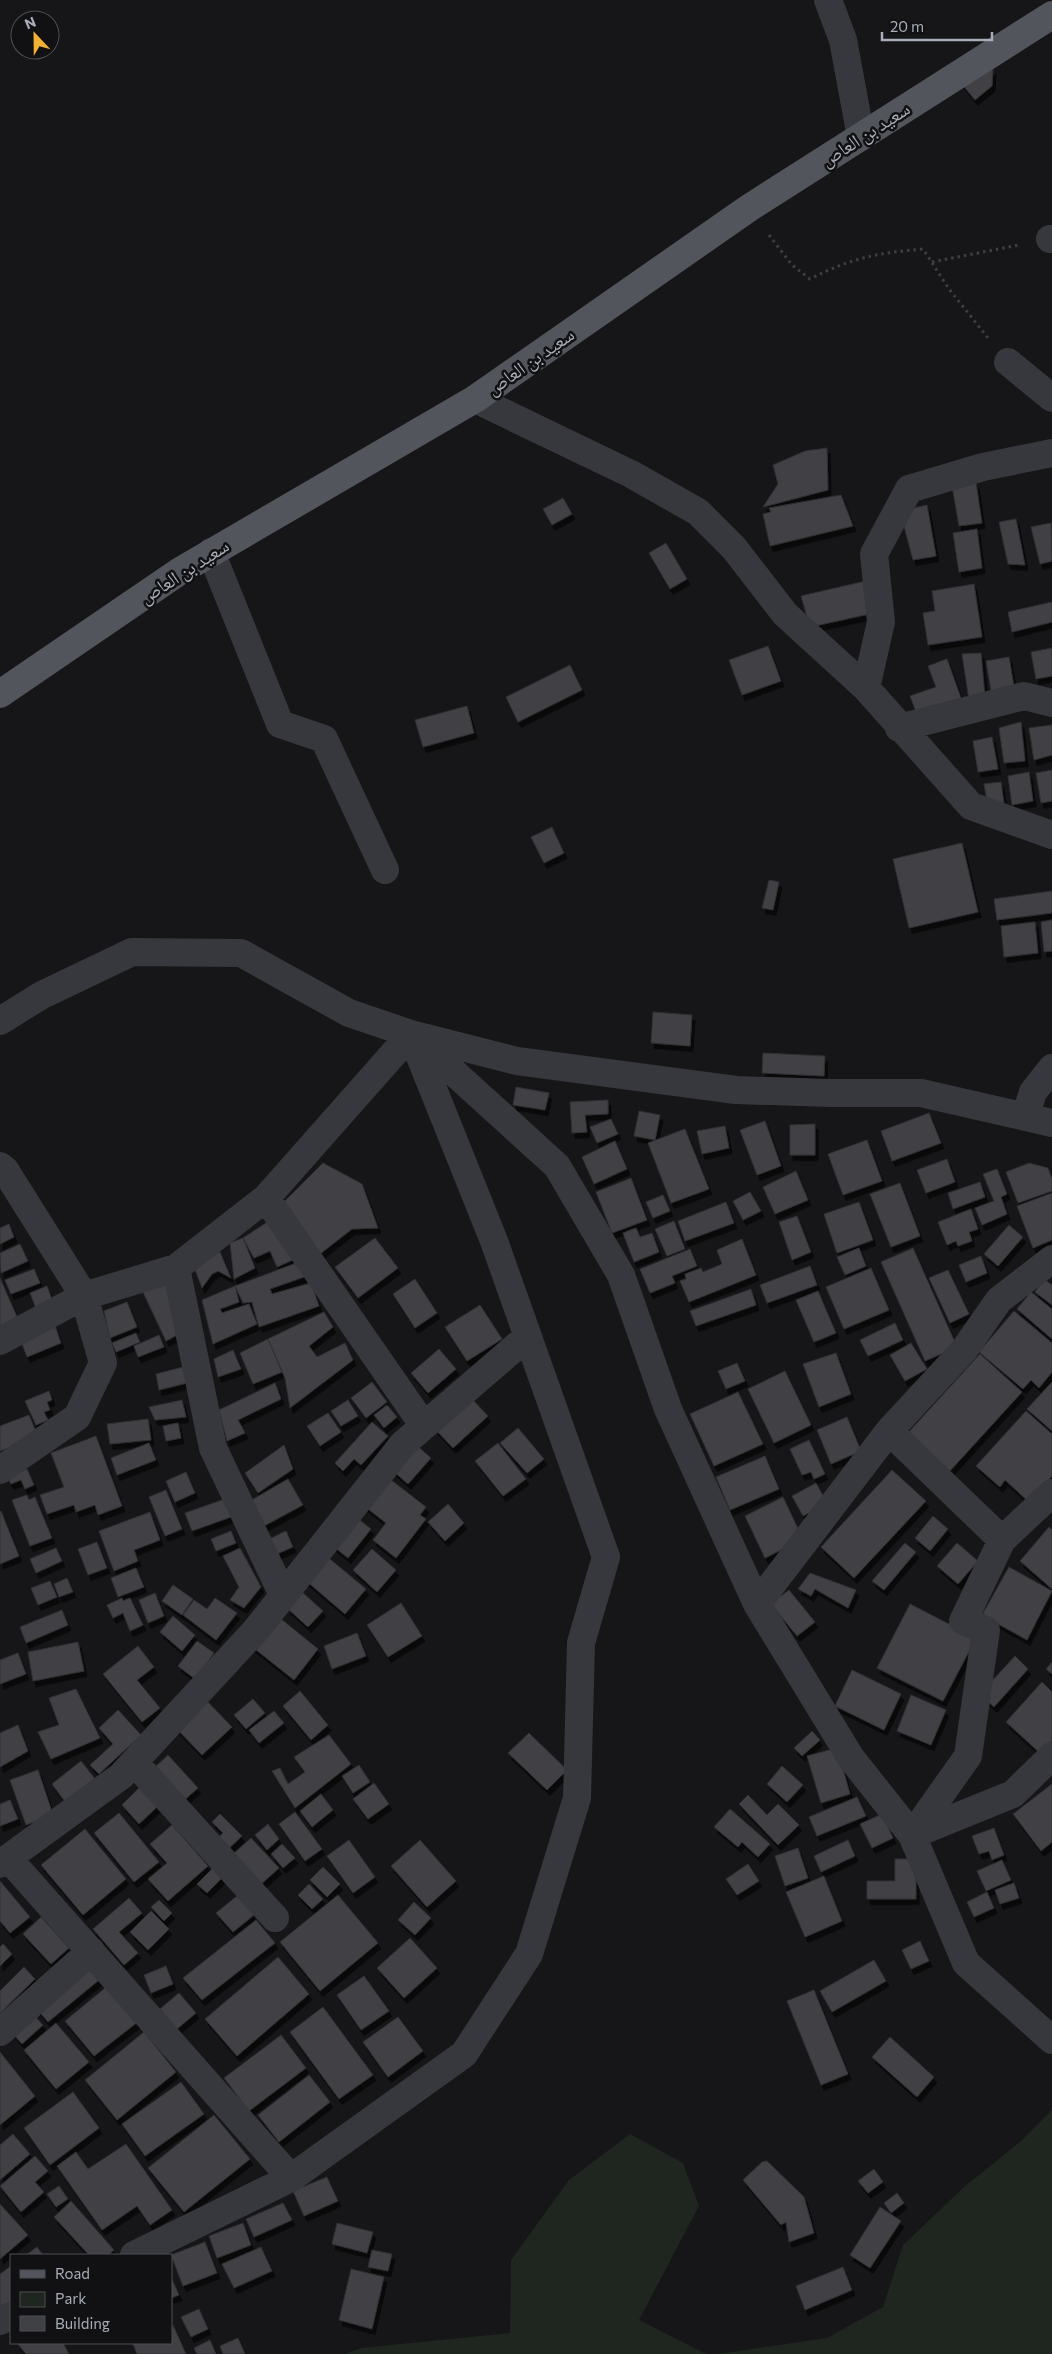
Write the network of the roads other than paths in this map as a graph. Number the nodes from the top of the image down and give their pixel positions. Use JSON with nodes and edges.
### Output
{"nodes":[{"id":1,"x":828,"y":0,"type":"edge"},
{"id":2,"x":1052,"y":15,"type":"edge"},
{"id":3,"x":861,"y":137,"type":"junction"},
{"id":4,"x":1008,"y":362,"type":"road end"},
{"id":5,"x":1052,"y":398,"type":"edge"},
{"id":6,"x":475,"y":399,"type":"junction"},
{"id":7,"x":1052,"y":453,"type":"edge"},
{"id":8,"x":211,"y":552,"type":"junction"},
{"id":9,"x":866,"y":688,"type":"junction"},
{"id":10,"x":0,"y":694,"type":"edge"},
{"id":11,"x":1052,"y":702,"type":"edge"},
{"id":12,"x":899,"y":728,"type":"junction"},
{"id":13,"x":1052,"y":835,"type":"edge"},
{"id":14,"x":385,"y":870,"type":"dead end"},
{"id":15,"x":0,"y":1021,"type":"edge"},
{"id":16,"x":411,"y":1034,"type":"junction"},
{"id":17,"x":1052,"y":1068,"type":"edge"},
{"id":18,"x":1025,"y":1117,"type":"junction"},
{"id":19,"x":1052,"y":1123,"type":"edge"},
{"id":20,"x":0,"y":1166,"type":"edge"},
{"id":21,"x":266,"y":1198,"type":"junction"},
{"id":22,"x":1052,"y":1259,"type":"edge"},
{"id":23,"x":176,"y":1268,"type":"junction"},
{"id":24,"x":84,"y":1296,"type":"junction"},
{"id":25,"x":528,"y":1337,"type":"junction"},
{"id":26,"x":0,"y":1341,"type":"edge"},
{"id":27,"x":424,"y":1426,"type":"junction"},
{"id":28,"x":889,"y":1431,"type":"junction"},
{"id":29,"x":0,"y":1470,"type":"edge"},
{"id":30,"x":1052,"y":1493,"type":"edge"},
{"id":31,"x":1002,"y":1540,"type":"junction"},
{"id":32,"x":283,"y":1595,"type":"junction"},
{"id":33,"x":757,"y":1604,"type":"junction"},
{"id":34,"x":1052,"y":1756,"type":"edge"},
{"id":35,"x":134,"y":1762,"type":"junction"},
{"id":36,"x":912,"y":1835,"type":"junction"},
{"id":37,"x":4,"y":1861,"type":"edge"},
{"id":38,"x":275,"y":1918,"type":"dead end"},
{"id":39,"x":91,"y":1951,"type":"junction"},
{"id":40,"x":0,"y":2032,"type":"edge"},
{"id":41,"x":1052,"y":2040,"type":"edge"},
{"id":42,"x":291,"y":2178,"type":"junction"},
{"id":43,"x":136,"y":2254,"type":"edge"}],
"edges":[{"from":1,"to":3,"type":"street"},
{"from":2,"to":3,"type":"main road","name":"سعيد بن العاص"},
{"from":3,"to":6,"type":"main road","name":"سعيد بن العاص"},
{"from":4,"to":5,"type":"street"},
{"from":6,"to":8,"type":"main road","name":"سعيد بن العاص"},
{"from":6,"to":9,"type":"street"},
{"from":7,"to":9,"type":"street"},
{"from":8,"to":10,"type":"main road","name":"سعيد بن العاص"},
{"from":8,"to":14,"type":"street"},
{"from":9,"to":12,"type":"street"},
{"from":11,"to":12,"type":"street"},
{"from":12,"to":13,"type":"street"},
{"from":15,"to":16,"type":"street"},
{"from":16,"to":18,"type":"street"},
{"from":16,"to":21,"type":"street"},
{"from":16,"to":25,"type":"street"},
{"from":16,"to":33,"type":"street"},
{"from":17,"to":18,"type":"street"},
{"from":18,"to":19,"type":"street"},
{"from":20,"to":24,"type":"street"},
{"from":21,"to":23,"type":"street"},
{"from":21,"to":27,"type":"street"},
{"from":22,"to":28,"type":"street"},
{"from":23,"to":24,"type":"street"},
{"from":23,"to":32,"type":"street"},
{"from":24,"to":26,"type":"street"},
{"from":24,"to":29,"type":"street"},
{"from":25,"to":27,"type":"street"},
{"from":25,"to":42,"type":"street"},
{"from":27,"to":32,"type":"street"},
{"from":28,"to":31,"type":"street"},
{"from":28,"to":33,"type":"street"},
{"from":30,"to":31,"type":"street"},
{"from":31,"to":36,"type":"street"},
{"from":32,"to":35,"type":"street"},
{"from":33,"to":36,"type":"street"},
{"from":34,"to":36,"type":"street"},
{"from":35,"to":37,"type":"street"},
{"from":35,"to":38,"type":"street"},
{"from":36,"to":41,"type":"street"},
{"from":37,"to":39,"type":"street"},
{"from":39,"to":40,"type":"street"},
{"from":39,"to":42,"type":"street"},
{"from":42,"to":43,"type":"street"}]}
